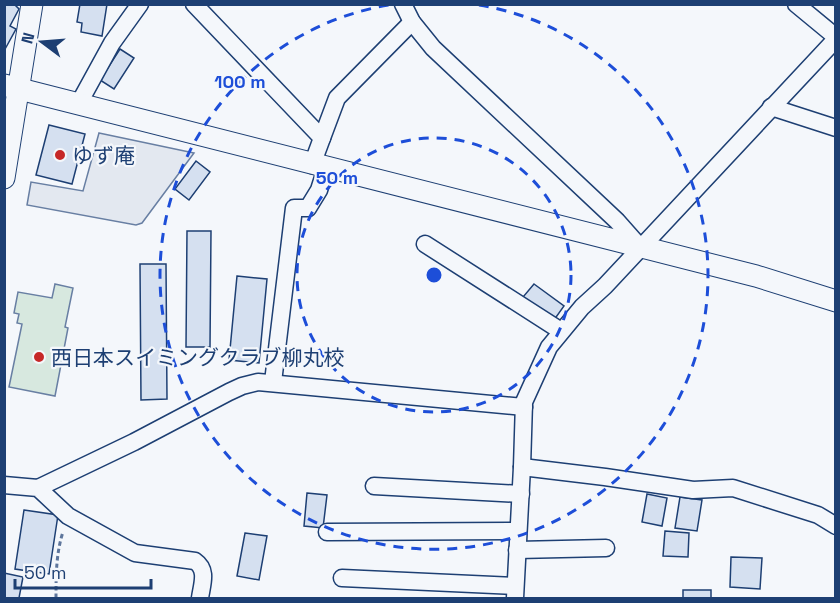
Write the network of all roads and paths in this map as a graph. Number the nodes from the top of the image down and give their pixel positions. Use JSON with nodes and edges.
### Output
{"nodes":[{"id":1,"x":33,"y":4,"type":"edge"},
{"id":2,"x":140,"y":4,"type":"edge"},
{"id":3,"x":194,"y":4,"type":"edge"},
{"id":4,"x":403,"y":4,"type":"edge"},
{"id":5,"x":796,"y":4,"type":"edge"},
{"id":6,"x":412,"y":22,"type":"junction"},
{"id":7,"x":836,"y":38,"type":"edge"},
{"id":8,"x":11,"y":87,"type":"edge"},
{"id":9,"x":78,"y":105,"type":"junction"},
{"id":10,"x":771,"y":107,"type":"junction"},
{"id":11,"x":836,"y":128,"type":"edge"},
{"id":12,"x":322,"y":138,"type":"junction"},
{"id":13,"x":319,"y":166,"type":"junction"},
{"id":14,"x":4,"y":178,"type":"edge"},
{"id":15,"x":425,"y":244,"type":"dead end"},
{"id":16,"x":640,"y":247,"type":"junction"},
{"id":17,"x":836,"y":301,"type":"edge"},
{"id":18,"x":561,"y":331,"type":"junction"},
{"id":19,"x":273,"y":382,"type":"junction"},
{"id":20,"x":524,"y":407,"type":"junction"},
{"id":21,"x":522,"y":467,"type":"junction"},
{"id":22,"x":4,"y":485,"type":"edge"},
{"id":23,"x":374,"y":486,"type":"dead end"},
{"id":24,"x":38,"y":488,"type":"junction"},
{"id":25,"x":520,"y":494,"type":"junction"},
{"id":26,"x":68,"y":516,"type":"junction"},
{"id":27,"x":836,"y":526,"type":"edge"},
{"id":28,"x":518,"y":531,"type":"junction"},
{"id":29,"x":327,"y":532,"type":"dead end"},
{"id":30,"x":606,"y":548,"type":"dead end"},
{"id":31,"x":517,"y":550,"type":"junction"},
{"id":32,"x":342,"y":578,"type":"dead end"},
{"id":33,"x":515,"y":592,"type":"edge"},
{"id":34,"x":56,"y":598,"type":"edge"},
{"id":35,"x":201,"y":598,"type":"edge"}],
"edges":[{"from":1,"to":8,"type":"street"},
{"from":2,"to":9,"type":"street"},
{"from":3,"to":12,"type":"street"},
{"from":4,"to":6,"type":"street"},
{"from":5,"to":7,"type":"street"},
{"from":6,"to":12,"type":"street"},
{"from":6,"to":16,"type":"street"},
{"from":7,"to":10,"type":"street"},
{"from":8,"to":9,"type":"street"},
{"from":8,"to":14,"type":"street"},
{"from":9,"to":13,"type":"street"},
{"from":10,"to":11,"type":"street"},
{"from":10,"to":16,"type":"street"},
{"from":12,"to":13,"type":"street"},
{"from":13,"to":16,"type":"street"},
{"from":13,"to":19,"type":"street"},
{"from":15,"to":18,"type":"street"},
{"from":16,"to":17,"type":"street"},
{"from":16,"to":18,"type":"street"},
{"from":18,"to":20,"type":"street"},
{"from":19,"to":20,"type":"street"},
{"from":19,"to":24,"type":"street"},
{"from":20,"to":21,"type":"street"},
{"from":21,"to":25,"type":"street"},
{"from":21,"to":27,"type":"street"},
{"from":22,"to":24,"type":"street"},
{"from":23,"to":25,"type":"street"},
{"from":24,"to":26,"type":"street"},
{"from":25,"to":28,"type":"street"},
{"from":26,"to":34,"type":"path"},
{"from":26,"to":35,"type":"street"},
{"from":28,"to":29,"type":"street"},
{"from":28,"to":31,"type":"street"},
{"from":30,"to":31,"type":"street"},
{"from":31,"to":33,"type":"street"},
{"from":32,"to":33,"type":"street"}]}
